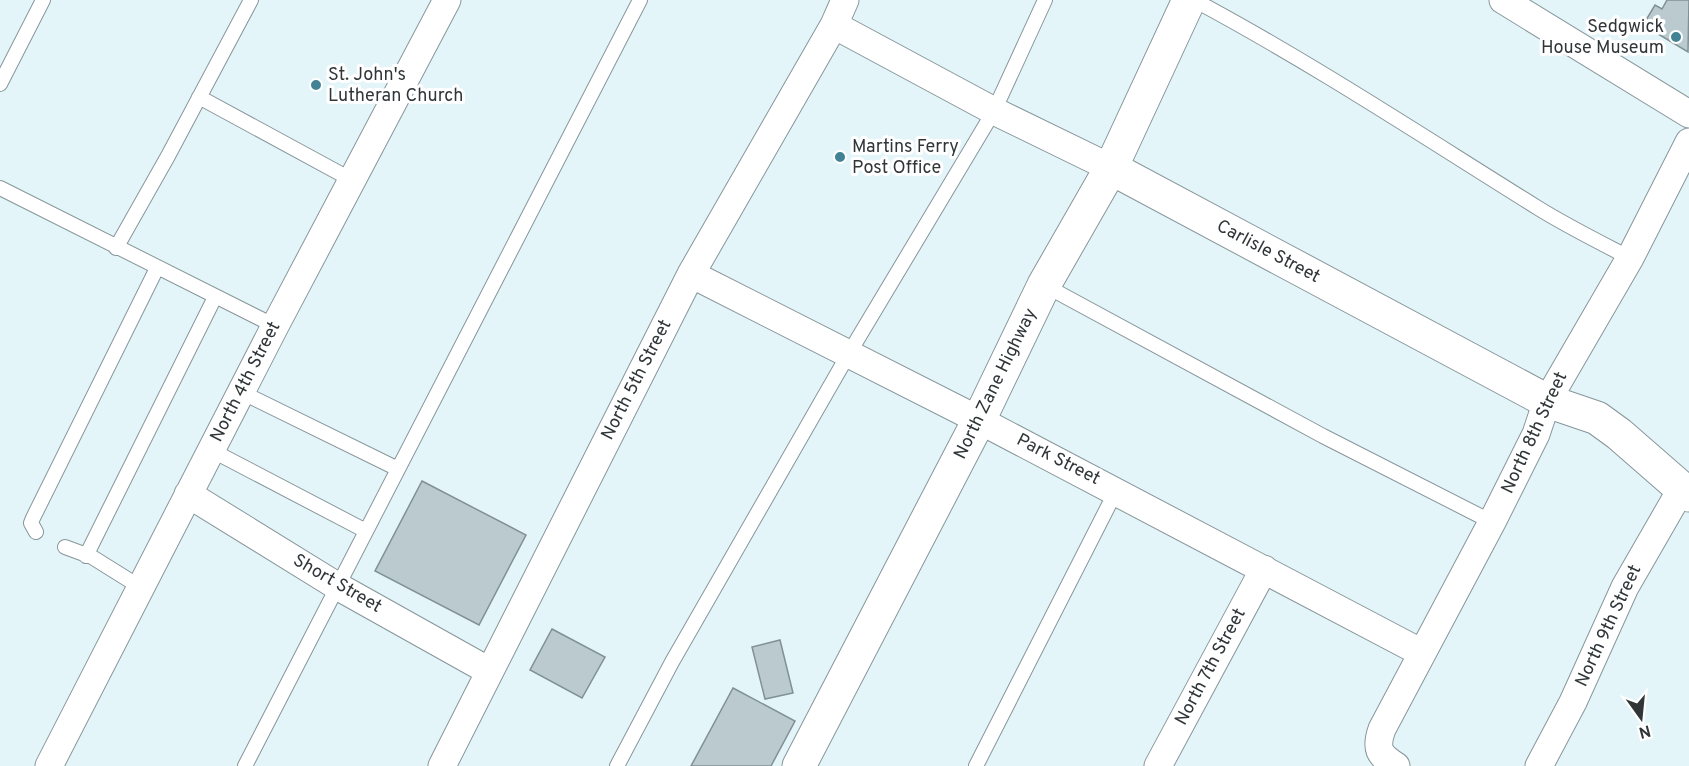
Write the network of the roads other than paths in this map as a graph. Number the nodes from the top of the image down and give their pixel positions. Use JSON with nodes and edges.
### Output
{"nodes":[{"id":1,"x":43,"y":0,"type":"edge"},
{"id":2,"x":251,"y":0,"type":"edge"},
{"id":3,"x":447,"y":0,"type":"edge"},
{"id":4,"x":640,"y":0,"type":"edge"},
{"id":5,"x":845,"y":0,"type":"edge"},
{"id":6,"x":1045,"y":0,"type":"edge"},
{"id":7,"x":1191,"y":0,"type":"edge"},
{"id":8,"x":1503,"y":0,"type":"edge"},
{"id":9,"x":834,"y":25,"type":"junction"},
{"id":10,"x":0,"y":84,"type":"edge"},
{"id":11,"x":199,"y":97,"type":"junction"},
{"id":12,"x":994,"y":111,"type":"junction"},
{"id":13,"x":1689,"y":114,"type":"edge"},
{"id":14,"x":1689,"y":142,"type":"edge"},
{"id":15,"x":1110,"y":168,"type":"junction"},
{"id":16,"x":352,"y":180,"type":"junction"},
{"id":17,"x":0,"y":188,"type":"edge"},
{"id":18,"x":116,"y":248,"type":"junction"},
{"id":19,"x":1629,"y":258,"type":"junction"},
{"id":20,"x":157,"y":268,"type":"junction"},
{"id":21,"x":691,"y":274,"type":"junction"},
{"id":22,"x":1044,"y":285,"type":"junction"},
{"id":23,"x":215,"y":297,"type":"junction"},
{"id":24,"x":275,"y":326,"type":"junction"},
{"id":25,"x":848,"y":355,"type":"junction"},
{"id":26,"x":241,"y":392,"type":"junction"},
{"id":27,"x":1547,"y":401,"type":"junction"},
{"id":28,"x":980,"y":420,"type":"junction"},
{"id":29,"x":211,"y":450,"type":"junction"},
{"id":30,"x":398,"y":469,"type":"junction"},
{"id":31,"x":1116,"y":490,"type":"junction"},
{"id":32,"x":1685,"y":491,"type":"edge"},
{"id":33,"x":188,"y":494,"type":"junction"},
{"id":34,"x":1492,"y":522,"type":"junction"},
{"id":35,"x":366,"y":531,"type":"junction"},
{"id":36,"x":36,"y":532,"type":"dead end"},
{"id":37,"x":65,"y":547,"type":"dead end"},
{"id":38,"x":86,"y":556,"type":"junction"},
{"id":39,"x":1264,"y":568,"type":"junction"},
{"id":40,"x":337,"y":586,"type":"junction"},
{"id":41,"x":140,"y":587,"type":"junction"},
{"id":42,"x":1422,"y":652,"type":"junction"},
{"id":43,"x":489,"y":671,"type":"junction"},
{"id":44,"x":49,"y":766,"type":"edge"},
{"id":45,"x":245,"y":766,"type":"edge"},
{"id":46,"x":442,"y":766,"type":"edge"},
{"id":47,"x":617,"y":766,"type":"edge"},
{"id":48,"x":799,"y":766,"type":"edge"},
{"id":49,"x":976,"y":766,"type":"edge"},
{"id":50,"x":1158,"y":766,"type":"edge"},
{"id":51,"x":1396,"y":766,"type":"edge"},
{"id":52,"x":1539,"y":766,"type":"edge"}],
"edges":[{"from":1,"to":10,"type":"lane"},
{"from":2,"to":11,"type":"lane"},
{"from":3,"to":16,"type":"street","name":"North 4th Street"},
{"from":4,"to":30,"type":"lane"},
{"from":5,"to":9,"type":"street","name":"North 5th Street"},
{"from":6,"to":12,"type":"lane"},
{"from":7,"to":15,"type":"main road","name":"North Zane Highway"},
{"from":7,"to":19,"type":"lane"},
{"from":8,"to":13,"type":"street"},
{"from":9,"to":12,"type":"street","name":"Carlisle Street"},
{"from":9,"to":21,"type":"street","name":"North 5th Street"},
{"from":11,"to":16,"type":"lane"},
{"from":11,"to":18,"type":"lane"},
{"from":12,"to":15,"type":"street","name":"Carlisle Street"},
{"from":12,"to":25,"type":"lane"},
{"from":14,"to":19,"type":"street","name":"North 8th Street"},
{"from":15,"to":22,"type":"main road","name":"North Zane Highway"},
{"from":15,"to":27,"type":"main road","name":"Carlisle Street"},
{"from":16,"to":24,"type":"street","name":"North 4th Street"},
{"from":17,"to":18,"type":"lane"},
{"from":18,"to":20,"type":"lane"},
{"from":19,"to":27,"type":"street","name":"North 8th Street"},
{"from":20,"to":23,"type":"lane"},
{"from":20,"to":36,"type":"lane"},
{"from":21,"to":25,"type":"street","name":"Park Street"},
{"from":21,"to":43,"type":"street","name":"North 5th Street"},
{"from":22,"to":28,"type":"main road","name":"North Zane Highway"},
{"from":22,"to":34,"type":"lane"},
{"from":23,"to":24,"type":"lane"},
{"from":23,"to":38,"type":"lane"},
{"from":24,"to":26,"type":"street","name":"North 4th Street"},
{"from":25,"to":28,"type":"street","name":"Park Street"},
{"from":25,"to":47,"type":"lane"},
{"from":26,"to":29,"type":"street","name":"North 4th Street"},
{"from":26,"to":30,"type":"lane"},
{"from":27,"to":32,"type":"main road","name":"Carlisle Street"},
{"from":27,"to":34,"type":"street","name":"North 8th Street"},
{"from":28,"to":31,"type":"street","name":"Park Street"},
{"from":28,"to":48,"type":"main road","name":"North Zane Highway"},
{"from":29,"to":33,"type":"street","name":"North 4th Street"},
{"from":29,"to":35,"type":"lane"},
{"from":30,"to":35,"type":"lane"},
{"from":31,"to":39,"type":"street","name":"Park Street"},
{"from":31,"to":49,"type":"lane"},
{"from":32,"to":52,"type":"street","name":"North 9th Street"},
{"from":33,"to":40,"type":"street","name":"Short Street"},
{"from":33,"to":41,"type":"street","name":"North 4th Street"},
{"from":34,"to":42,"type":"street","name":"North 8th Street"},
{"from":35,"to":40,"type":"lane"},
{"from":37,"to":38,"type":"lane"},
{"from":38,"to":41,"type":"lane"},
{"from":39,"to":42,"type":"street","name":"Park Street"},
{"from":39,"to":50,"type":"street","name":"North 7th Street"},
{"from":40,"to":43,"type":"street","name":"Short Street"},
{"from":40,"to":45,"type":"lane"},
{"from":41,"to":44,"type":"street","name":"North 4th Street"},
{"from":42,"to":51,"type":"street","name":"North 8th Street"},
{"from":43,"to":46,"type":"street","name":"North 5th Street"}]}
